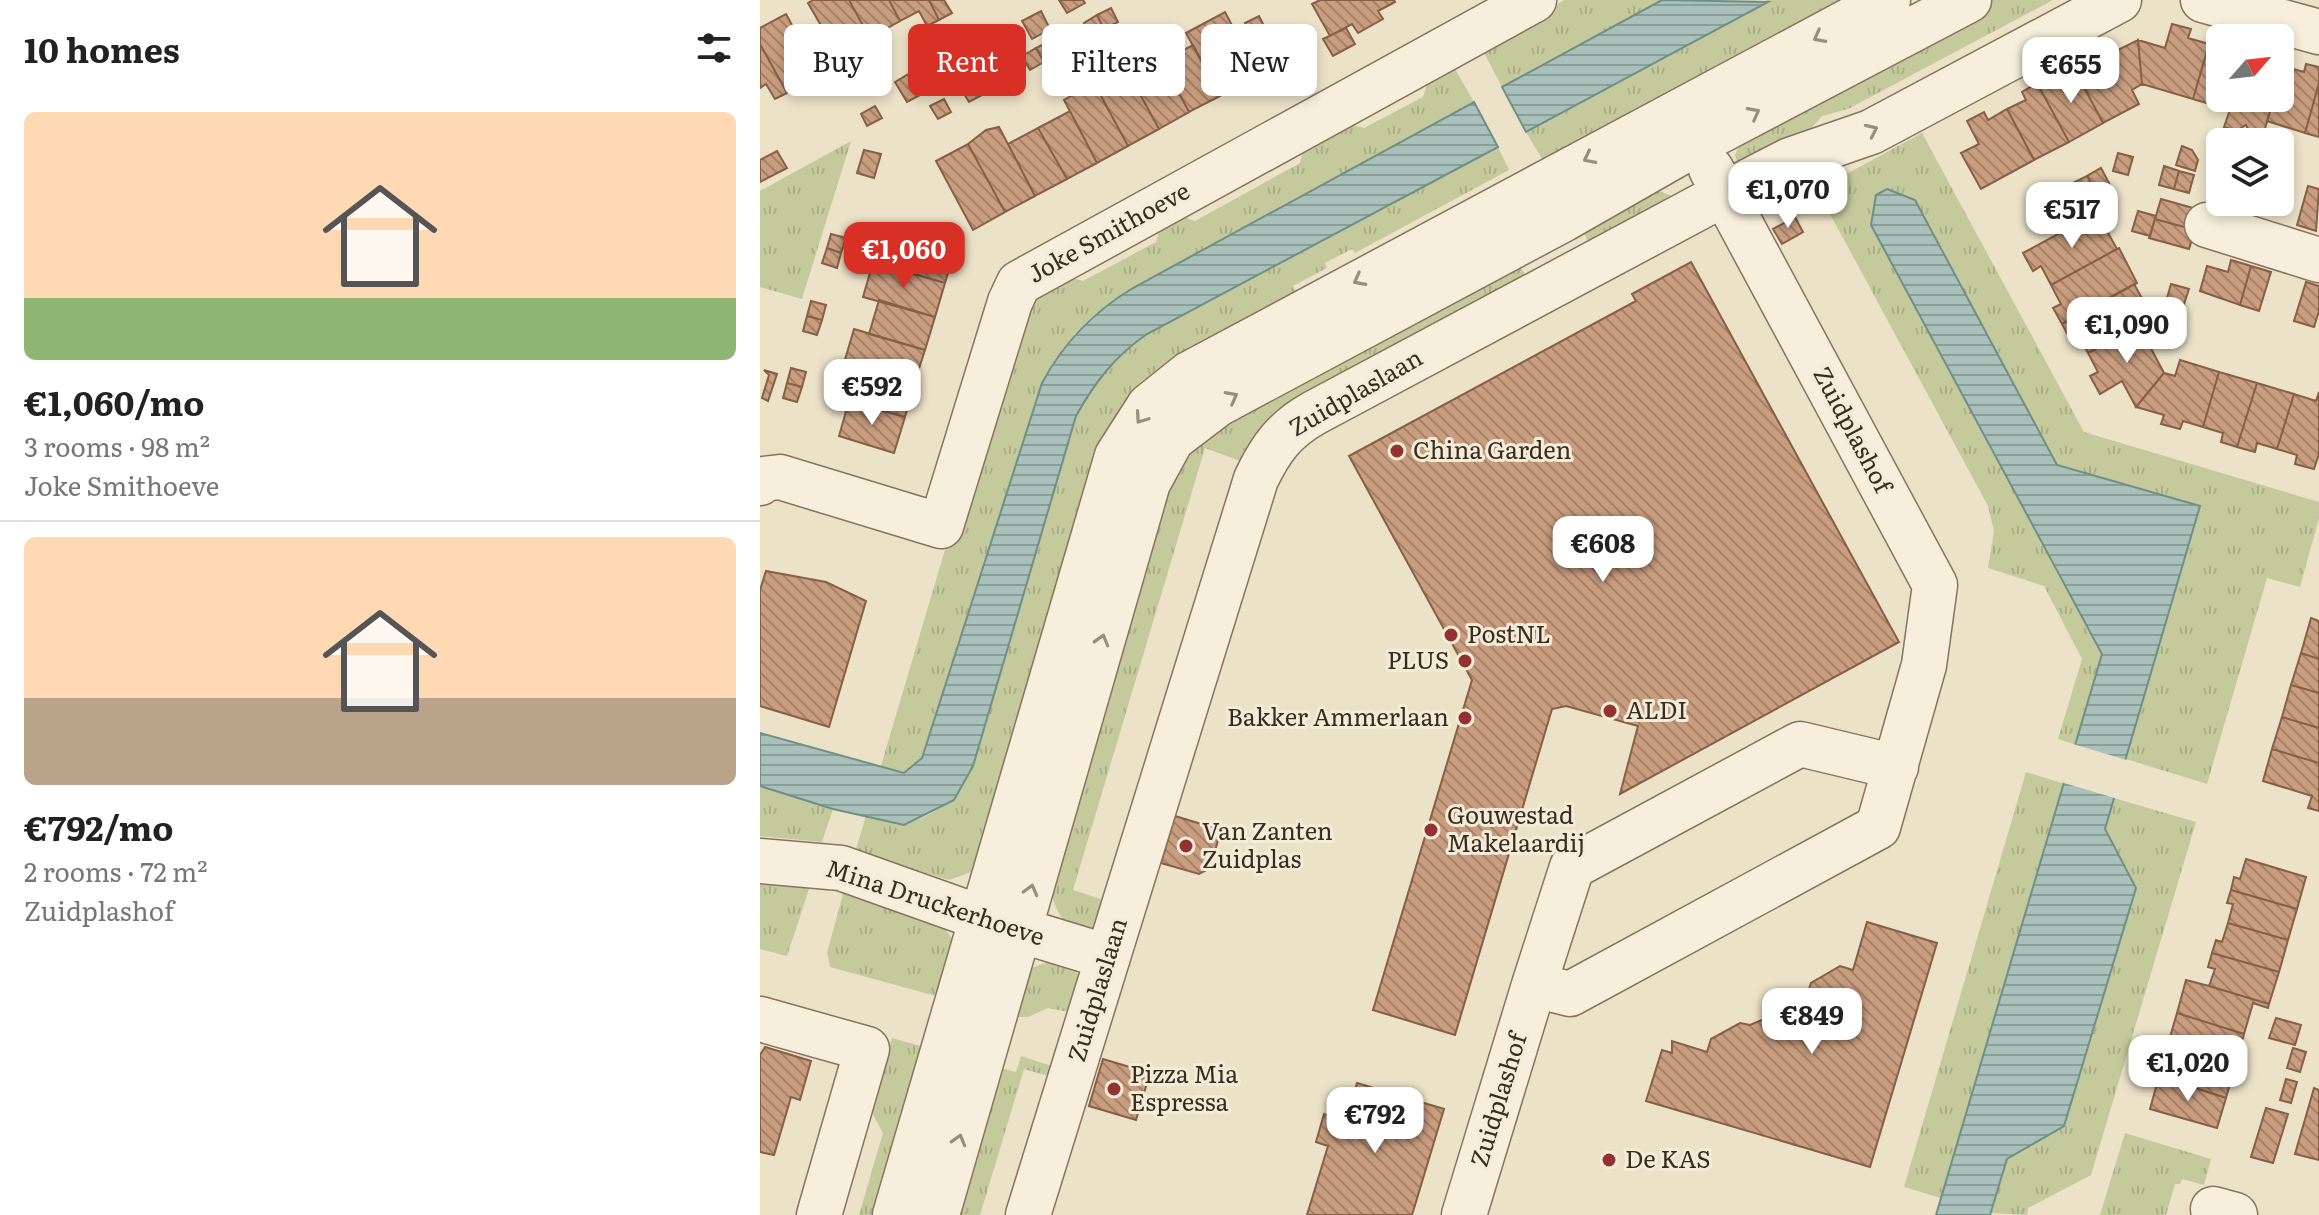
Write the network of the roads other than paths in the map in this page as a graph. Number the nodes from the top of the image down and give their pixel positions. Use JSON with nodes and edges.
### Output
{"nodes":[{"id":1,"x":1534,"y":0,"type":"edge"},
{"id":2,"x":1888,"y":0,"type":"edge"},
{"id":3,"x":1969,"y":0,"type":"edge"},
{"id":4,"x":2119,"y":0,"type":"edge"},
{"id":5,"x":2203,"y":0,"type":"edge"},
{"id":6,"x":2319,"y":32,"type":"edge"},
{"id":7,"x":1688,"y":127,"type":"junction"},
{"id":8,"x":1724,"y":194,"type":"junction"},
{"id":9,"x":2207,"y":225,"type":"dead end"},
{"id":10,"x":2319,"y":260,"type":"edge"},
{"id":11,"x":760,"y":483,"type":"edge"},
{"id":12,"x":1896,"y":767,"type":"junction"},
{"id":13,"x":760,"y":861,"type":"edge"},
{"id":14,"x":1002,"y":924,"type":"junction"},
{"id":15,"x":1108,"y":957,"type":"junction"},
{"id":16,"x":1534,"y":985,"type":"junction"},
{"id":17,"x":760,"y":1019,"type":"edge"},
{"id":18,"x":819,"y":1215,"type":"edge"},
{"id":19,"x":895,"y":1215,"type":"edge"},
{"id":20,"x":937,"y":1215,"type":"edge"},
{"id":21,"x":1028,"y":1215,"type":"edge"},
{"id":22,"x":1464,"y":1215,"type":"edge"}],
"edges":[{"from":1,"to":11,"type":"street","name":"Joke Smithoeve"},
{"from":2,"to":7,"type":"street","one_way":true},
{"from":7,"to":3,"type":"street","one_way":true},
{"from":8,"to":4,"type":"street","name":"Zuidplaslaan","one_way":true},
{"from":5,"to":6,"type":"street"},
{"from":7,"to":8,"type":"street","name":"Zuidplashof"},
{"from":7,"to":14,"type":"street"},
{"from":8,"to":12,"type":"street","name":"Zuidplashof"},
{"from":8,"to":15,"type":"street","name":"Zuidplaslaan"},
{"from":9,"to":10,"type":"street"},
{"from":12,"to":16,"type":"street","name":"Zuidplashof"},
{"from":12,"to":16,"type":"street","name":"Zuidplashof"},
{"from":13,"to":14,"type":"street","name":"Mina Druckerhoeve"},
{"from":14,"to":15,"type":"street","name":"Mina Druckerhoeve"},
{"from":14,"to":19,"type":"street"},
{"from":20,"to":14,"type":"street","one_way":true},
{"from":15,"to":21,"type":"street","name":"Zuidplaslaan"},
{"from":16,"to":22,"type":"street","name":"Zuidplashof"},
{"from":17,"to":18,"type":"street"}]}
